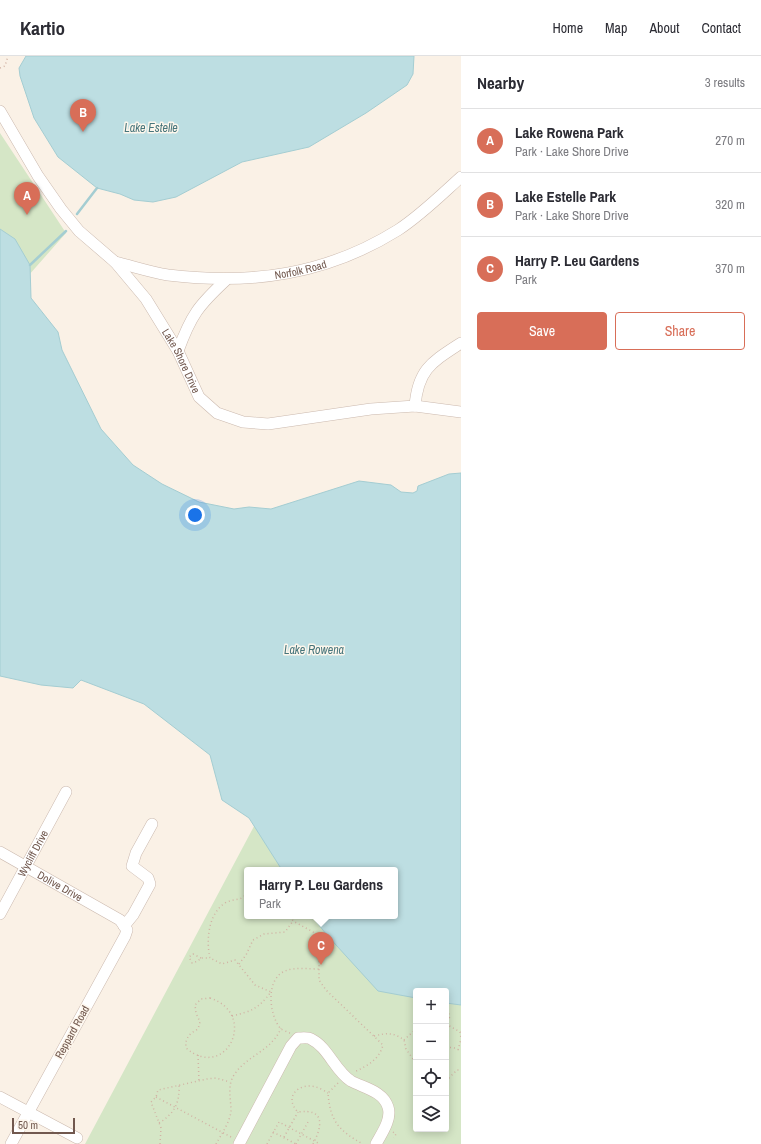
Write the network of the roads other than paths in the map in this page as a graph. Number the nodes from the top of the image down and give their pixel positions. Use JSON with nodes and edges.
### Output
{"nodes":[{"id":1,"x":0,"y":111,"type":"edge"},
{"id":2,"x":461,"y":177,"type":"edge"},
{"id":3,"x":115,"y":262,"type":"junction"},
{"id":4,"x":226,"y":280,"type":"junction"},
{"id":5,"x":461,"y":343,"type":"edge"},
{"id":6,"x":178,"y":351,"type":"junction"},
{"id":7,"x":415,"y":406,"type":"junction"},
{"id":8,"x":461,"y":412,"type":"edge"},
{"id":9,"x":66,"y":792,"type":"dead end"},
{"id":10,"x":152,"y":824,"type":"dead end"},
{"id":11,"x":0,"y":852,"type":"edge"},
{"id":12,"x":26,"y":867,"type":"junction"},
{"id":13,"x":0,"y":914,"type":"edge"},
{"id":14,"x":122,"y":923,"type":"junction"},
{"id":15,"x":0,"y":1096,"type":"edge"},
{"id":16,"x":28,"y":1112,"type":"junction"},
{"id":17,"x":77,"y":1138,"type":"dead end"},
{"id":18,"x":239,"y":1143,"type":"edge"},
{"id":19,"x":11,"y":1144,"type":"edge"},
{"id":20,"x":376,"y":1144,"type":"edge"}],
"edges":[{"from":1,"to":3,"type":"street","name":"Lake Shore Drive"},
{"from":2,"to":4,"type":"street","name":"Norfolk Road"},
{"from":3,"to":4,"type":"street","name":"Norfolk Road"},
{"from":3,"to":6,"type":"street","name":"Lake Shore Drive"},
{"from":4,"to":6,"type":"street"},
{"from":5,"to":7,"type":"street"},
{"from":6,"to":7,"type":"street","name":"Lake Shore Drive"},
{"from":7,"to":8,"type":"street","name":"Lake Shore Drive"},
{"from":9,"to":12,"type":"street","name":"Wycliff Drive"},
{"from":10,"to":14,"type":"street"},
{"from":11,"to":12,"type":"street","name":"Dolive Drive"},
{"from":12,"to":13,"type":"street","name":"Wycliff Drive"},
{"from":12,"to":14,"type":"street","name":"Dolive Drive"},
{"from":14,"to":16,"type":"street","name":"Reppard Road"},
{"from":15,"to":16,"type":"street"},
{"from":16,"to":17,"type":"street"},
{"from":16,"to":19,"type":"street","name":"Reppard Road"},
{"from":18,"to":20,"type":"street"}]}
